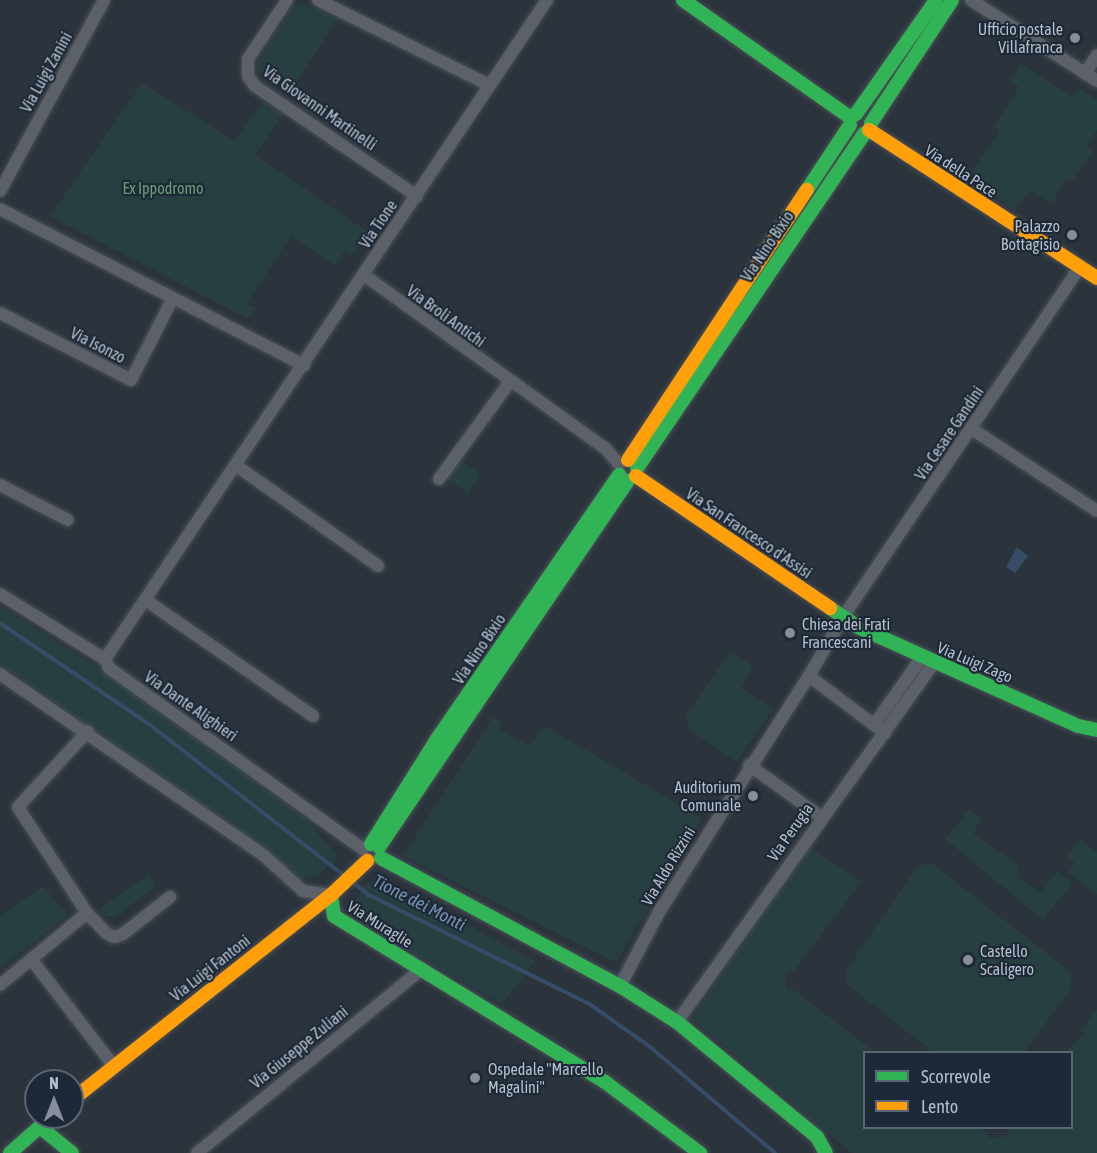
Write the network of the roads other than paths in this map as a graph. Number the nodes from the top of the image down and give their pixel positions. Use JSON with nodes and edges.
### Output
{"nodes":[{"id":1,"x":104,"y":0,"type":"edge"},
{"id":2,"x":287,"y":0,"type":"edge"},
{"id":3,"x":318,"y":0,"type":"edge"},
{"id":4,"x":547,"y":0,"type":"edge"},
{"id":5,"x":683,"y":0,"type":"edge"},
{"id":6,"x":936,"y":0,"type":"edge"},
{"id":7,"x":952,"y":0,"type":"edge"},
{"id":8,"x":970,"y":0,"type":"edge"},
{"id":9,"x":1097,"y":56,"type":"edge"},
{"id":10,"x":1085,"y":74,"type":"junction"},
{"id":11,"x":1097,"y":81,"type":"edge"},
{"id":12,"x":489,"y":85,"type":"junction"},
{"id":13,"x":853,"y":119,"type":"junction"},
{"id":14,"x":868,"y":129,"type":"junction"},
{"id":15,"x":0,"y":191,"type":"edge"},
{"id":16,"x":417,"y":196,"type":"junction"},
{"id":17,"x":0,"y":209,"type":"edge"},
{"id":18,"x":1091,"y":270,"type":"edge"},
{"id":19,"x":364,"y":275,"type":"junction"},
{"id":20,"x":173,"y":298,"type":"junction"},
{"id":21,"x":0,"y":313,"type":"edge"},
{"id":22,"x":304,"y":365,"type":"junction"},
{"id":23,"x":509,"y":382,"type":"junction"},
{"id":24,"x":972,"y":429,"type":"junction"},
{"id":25,"x":237,"y":466,"type":"junction"},
{"id":26,"x":628,"y":471,"type":"junction"},
{"id":27,"x":440,"y":479,"type":"dead end"},
{"id":28,"x":0,"y":485,"type":"edge"},
{"id":29,"x":1097,"y":511,"type":"edge"},
{"id":30,"x":68,"y":520,"type":"dead end"},
{"id":31,"x":378,"y":566,"type":"dead end"},
{"id":32,"x":0,"y":594,"type":"edge"},
{"id":33,"x":147,"y":602,"type":"junction"},
{"id":34,"x":843,"y":617,"type":"junction"},
{"id":35,"x":105,"y":659,"type":"junction"},
{"id":36,"x":928,"y":660,"type":"junction"},
{"id":37,"x":0,"y":674,"type":"edge"},
{"id":38,"x":809,"y":676,"type":"junction"},
{"id":39,"x":314,"y":716,"type":"dead end"},
{"id":40,"x":874,"y":725,"type":"junction"},
{"id":41,"x":1097,"y":730,"type":"edge"},
{"id":42,"x":88,"y":731,"type":"junction"},
{"id":43,"x":885,"y":733,"type":"junction"},
{"id":44,"x":749,"y":765,"type":"junction"},
{"id":45,"x":820,"y":816,"type":"junction"},
{"id":46,"x":372,"y":852,"type":"junction"},
{"id":47,"x":331,"y":895,"type":"junction"},
{"id":48,"x":170,"y":897,"type":"dead end"},
{"id":49,"x":87,"y":913,"type":"junction"},
{"id":50,"x":31,"y":959,"type":"junction"},
{"id":51,"x":422,"y":969,"type":"junction"},
{"id":52,"x":0,"y":985,"type":"edge"},
{"id":53,"x":620,"y":986,"type":"junction"},
{"id":54,"x":677,"y":1022,"type":"junction"},
{"id":55,"x":113,"y":1065,"type":"junction"},
{"id":56,"x":84,"y":1090,"type":"edge"},
{"id":57,"x":37,"y":1129,"type":"edge"},
{"id":58,"x":44,"y":1129,"type":"edge"},
{"id":59,"x":10,"y":1153,"type":"edge"},
{"id":60,"x":72,"y":1153,"type":"edge"},
{"id":61,"x":197,"y":1153,"type":"edge"},
{"id":62,"x":700,"y":1153,"type":"edge"},
{"id":63,"x":826,"y":1153,"type":"edge"}],
"edges":[{"from":1,"to":15,"type":"street","name":"Via Luigi Zanini"},
{"from":2,"to":16,"type":"street","name":"Via Giovanni Martinelli"},
{"from":3,"to":12,"type":"street"},
{"from":4,"to":12,"type":"street","name":"Via Tione"},
{"from":5,"to":13,"type":"street"},
{"from":6,"to":13,"type":"street","name":"Via Nino Bixio"},
{"from":7,"to":14,"type":"street","name":"Via Nino Bixio"},
{"from":8,"to":10,"type":"street"},
{"from":9,"to":10,"type":"street"},
{"from":10,"to":11,"type":"street"},
{"from":12,"to":16,"type":"street","name":"Via Tione"},
{"from":13,"to":14,"type":"street"},
{"from":13,"to":26,"type":"street","name":"Via Nino Bixio"},
{"from":14,"to":18,"type":"street","name":"Via della Pace"},
{"from":14,"to":26,"type":"street","name":"Via Nino Bixio"},
{"from":16,"to":19,"type":"street","name":"Via Tione"},
{"from":17,"to":20,"type":"street"},
{"from":18,"to":24,"type":"street","name":"Via Cesare Gandini"},
{"from":19,"to":22,"type":"street","name":"Via Tione"},
{"from":19,"to":23,"type":"street","name":"Via Broli Antichi"},
{"from":20,"to":21,"type":"street","name":"Via Isonzo"},
{"from":20,"to":22,"type":"street"},
{"from":22,"to":25,"type":"street","name":"Via Tione"},
{"from":23,"to":26,"type":"street","name":"Via Broli Antichi"},
{"from":23,"to":27,"type":"street"},
{"from":24,"to":29,"type":"street"},
{"from":24,"to":34,"type":"street","name":"Via Cesare Gandini"},
{"from":25,"to":31,"type":"street"},
{"from":25,"to":33,"type":"street","name":"Via Tione"},
{"from":26,"to":34,"type":"street","name":"Via San Francesco d'Assisi"},
{"from":26,"to":46,"type":"street","name":"Via Nino Bixio"},
{"from":28,"to":30,"type":"street"},
{"from":32,"to":35,"type":"street","name":"Via Dante Alighieri"},
{"from":33,"to":35,"type":"street","name":"Via Tione"},
{"from":33,"to":39,"type":"street"},
{"from":34,"to":36,"type":"street","name":"Via Luigi Zago"},
{"from":34,"to":38,"type":"street","name":"Via Aldo Rizzini"},
{"from":35,"to":46,"type":"street","name":"Via Dante Alighieri"},
{"from":36,"to":40,"type":"street"},
{"from":36,"to":41,"type":"street","name":"Via Luigi Zago"},
{"from":36,"to":43,"type":"street","name":"Via Perugia"},
{"from":37,"to":42,"type":"street","name":"Via Muraglie"},
{"from":38,"to":40,"type":"street"},
{"from":38,"to":44,"type":"street","name":"Via Aldo Rizzini"},
{"from":40,"to":43,"type":"street"},
{"from":42,"to":47,"type":"street","name":"Via Muraglie"},
{"from":42,"to":49,"type":"street"},
{"from":43,"to":45,"type":"street","name":"Via Perugia"},
{"from":44,"to":45,"type":"street"},
{"from":44,"to":53,"type":"street","name":"Via Aldo Rizzini"},
{"from":45,"to":54,"type":"street","name":"Via Perugia"},
{"from":46,"to":47,"type":"street","name":"Via Luigi Fantoni"},
{"from":46,"to":53,"type":"street"},
{"from":47,"to":51,"type":"street","name":"Via Muraglie"},
{"from":47,"to":55,"type":"street","name":"Via Luigi Fantoni"},
{"from":48,"to":49,"type":"street"},
{"from":49,"to":50,"type":"street"},
{"from":50,"to":52,"type":"street"},
{"from":50,"to":55,"type":"street"},
{"from":51,"to":61,"type":"street","name":"Via Giuseppe Zuliani"},
{"from":51,"to":62,"type":"street","name":"Via Muraglie"},
{"from":53,"to":54,"type":"street"},
{"from":54,"to":63,"type":"street"},
{"from":55,"to":56,"type":"street","name":"Via Luigi Fantoni"},
{"from":57,"to":59,"type":"street"},
{"from":58,"to":60,"type":"street"}]}
